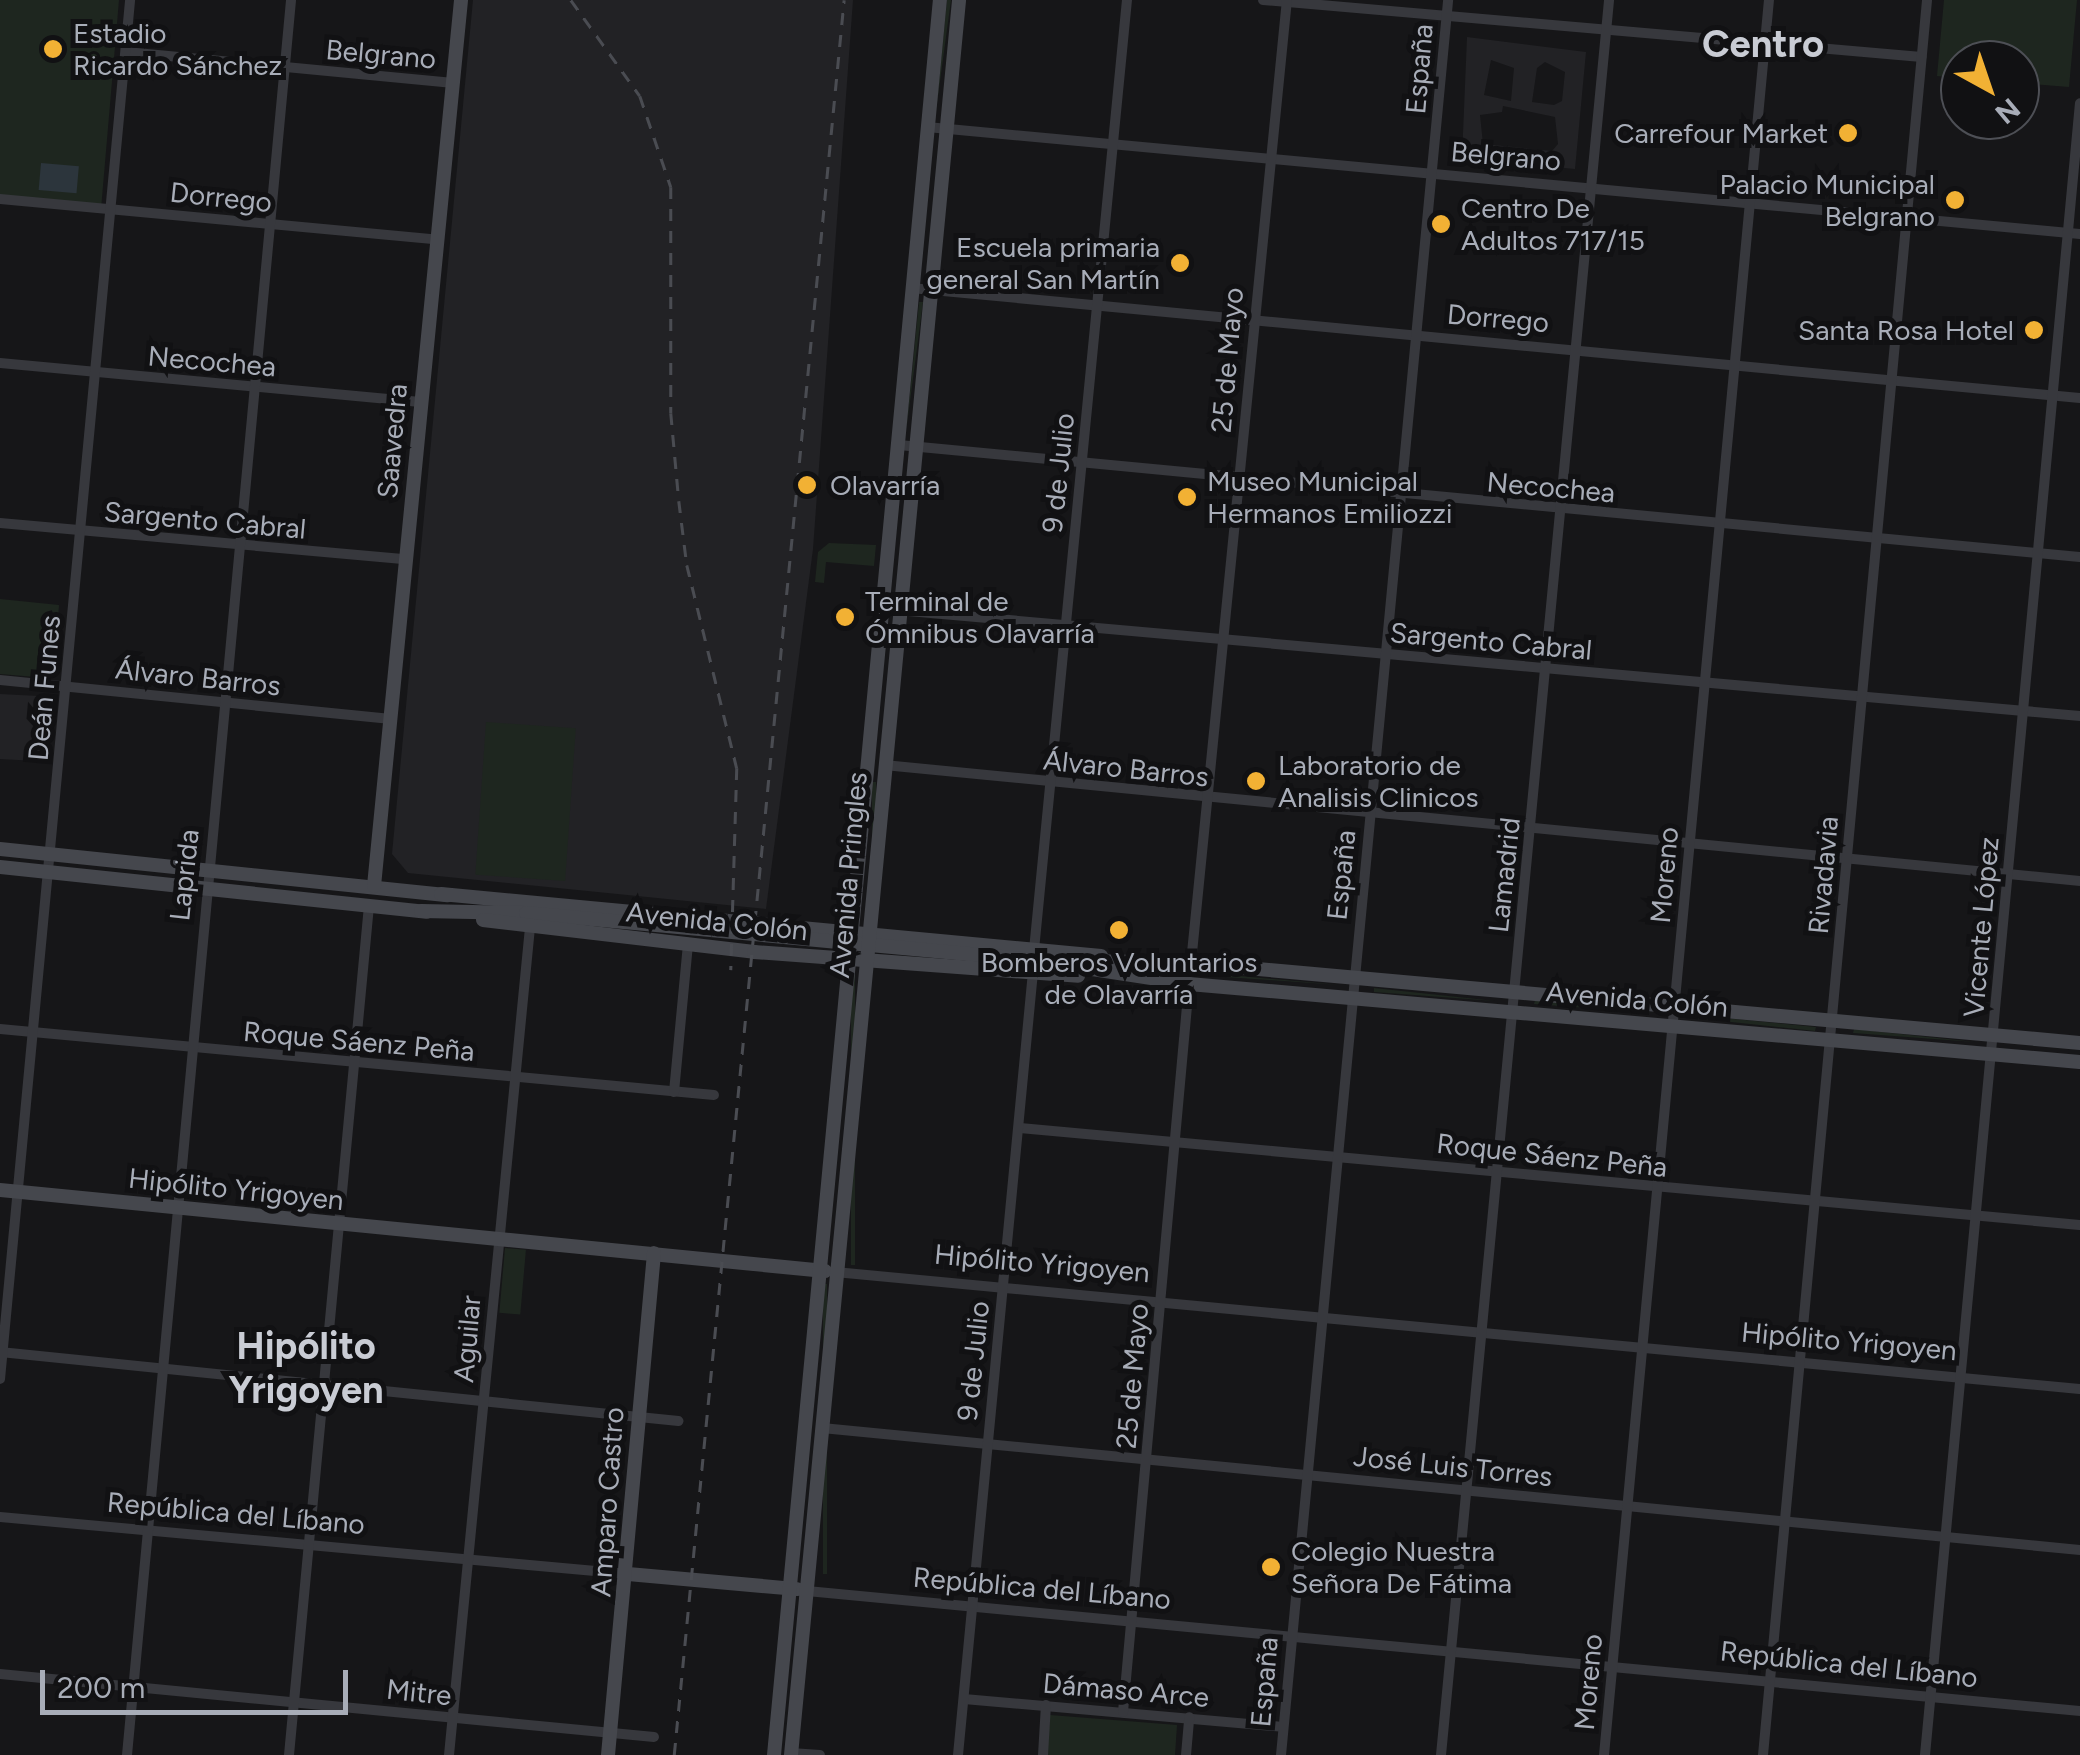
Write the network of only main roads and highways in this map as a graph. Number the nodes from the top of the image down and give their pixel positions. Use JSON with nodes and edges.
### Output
{"nodes":[{"id":1,"x":461,"y":0,"type":"edge"},
{"id":2,"x":940,"y":0,"type":"edge"},
{"id":3,"x":958,"y":0,"type":"edge"},
{"id":4,"x":0,"y":849,"type":"edge"},
{"id":5,"x":0,"y":867,"type":"edge"},
{"id":6,"x":374,"y":886,"type":"junction"},
{"id":7,"x":441,"y":894,"type":"junction"},
{"id":8,"x":528,"y":920,"type":"junction"},
{"id":9,"x":859,"y":933,"type":"junction"},
{"id":10,"x":849,"y":958,"type":"junction"},
{"id":11,"x":865,"y":960,"type":"junction"},
{"id":12,"x":1034,"y":961,"type":"junction"},
{"id":13,"x":2080,"y":1042,"type":"edge"},
{"id":14,"x":2080,"y":1062,"type":"edge"},
{"id":15,"x":8,"y":1191,"type":"edge"},
{"id":16,"x":654,"y":1252,"type":"junction"},
{"id":17,"x":819,"y":1270,"type":"junction"},
{"id":18,"x":835,"y":1272,"type":"junction"},
{"id":19,"x":628,"y":1574,"type":"junction"},
{"id":20,"x":790,"y":1588,"type":"junction"},
{"id":21,"x":808,"y":1592,"type":"junction"},
{"id":22,"x":791,"y":1754,"type":"edge"},
{"id":23,"x":608,"y":1755,"type":"edge"},
{"id":24,"x":774,"y":1755,"type":"edge"}],
"edges":[{"from":1,"to":6,"type":"main road","name":"Saavedra"},
{"from":2,"to":9,"type":"main road","name":"Avenida Pringles"},
{"from":3,"to":9,"type":"main road","name":"Avenida Pringles"},
{"from":4,"to":6,"type":"main road","name":"Avenida Colón"},
{"from":5,"to":8,"type":"main road","name":"Avenida Colón"},
{"from":6,"to":7,"type":"main road","name":"Avenida Colón"},
{"from":7,"to":8,"type":"main road","name":"Avenida Colón"},
{"from":7,"to":9,"type":"main road","name":"Avenida Colón"},
{"from":8,"to":10,"type":"main road","name":"Avenida Colón"},
{"from":8,"to":12,"type":"main road","name":"Avenida Colón"},
{"from":9,"to":10,"type":"main road","name":"Avenida Pringles"},
{"from":9,"to":11,"type":"main road","name":"Avenida Pringles"},
{"from":9,"to":12,"type":"main road","name":"Avenida Colón"},
{"from":10,"to":11,"type":"main road","name":"Avenida Colón"},
{"from":10,"to":17,"type":"main road","name":"Avenida Pringles"},
{"from":11,"to":12,"type":"main road","name":"Avenida Colón"},
{"from":11,"to":18,"type":"main road","name":"Avenida Pringles"},
{"from":12,"to":13,"type":"main road","name":"Avenida Colón"},
{"from":12,"to":14,"type":"main road","name":"Avenida Colón"},
{"from":15,"to":16,"type":"main road","name":"Hipólito Yrigoyen"},
{"from":16,"to":17,"type":"main road","name":"Hipólito Yrigoyen"},
{"from":16,"to":19,"type":"main road","name":"Amparo Castro"},
{"from":17,"to":18,"type":"main road","name":"Hipólito Yrigoyen"},
{"from":17,"to":20,"type":"main road","name":"Avenida Pringles"},
{"from":18,"to":21,"type":"main road","name":"Avenida Pringles"},
{"from":19,"to":20,"type":"main road","name":"República del Líbano"},
{"from":19,"to":23,"type":"main road","name":"Amparo Castro"},
{"from":20,"to":21,"type":"main road","name":"República del Líbano"},
{"from":20,"to":24,"type":"main road","name":"Avenida Pringles"},
{"from":21,"to":22,"type":"main road","name":"Avenida Pringles"}]}
